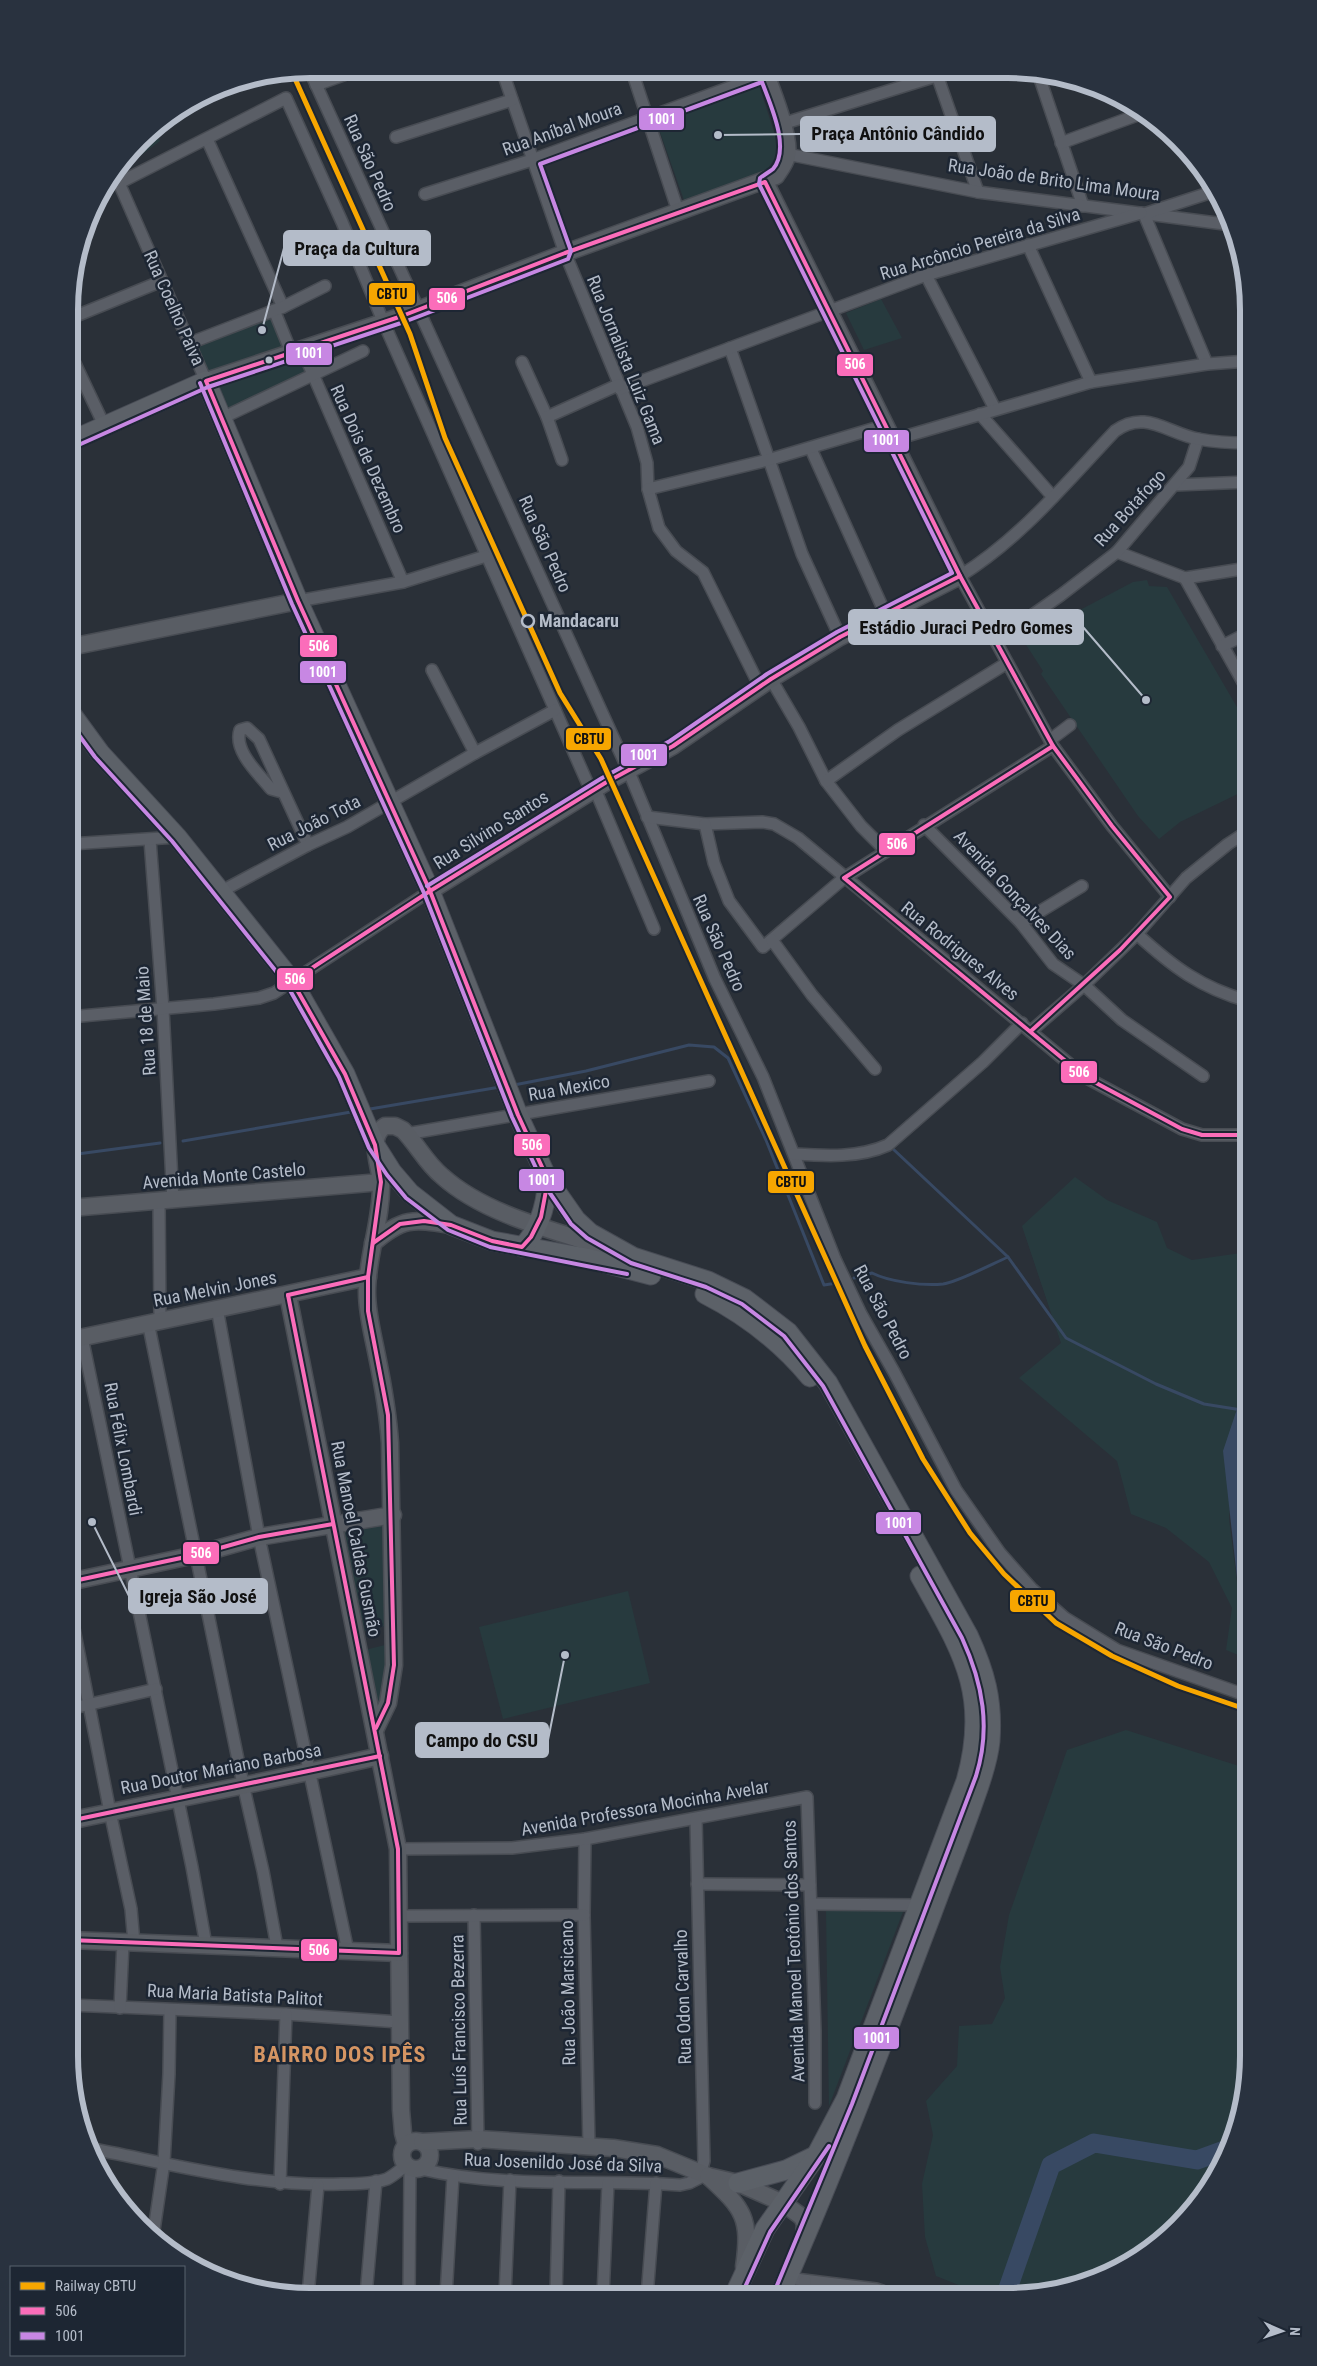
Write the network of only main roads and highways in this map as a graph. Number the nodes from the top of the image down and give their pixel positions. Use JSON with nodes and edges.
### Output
{"nodes":[{"id":1,"x":78,"y":437,"type":"edge"},
{"id":2,"x":78,"y":723,"type":"edge"},
{"id":3,"x":548,"y":1180,"type":"junction"},
{"id":4,"x":522,"y":1248,"type":"junction"},
{"id":5,"x":816,"y":2156,"type":"junction"},
{"id":6,"x":738,"y":2182,"type":"road end"},
{"id":7,"x":738,"y":2288,"type":"edge"},
{"id":8,"x":788,"y":2288,"type":"edge"}],
"edges":[{"from":1,"to":3,"type":"main road","name":"Rua Coelho Paiva"},
{"from":2,"to":4,"type":"main road"},
{"from":3,"to":4,"type":"main road"},
{"from":3,"to":8,"type":"main road","name":"Rua Coelho Paiva"},
{"from":4,"to":5,"type":"main road"},
{"from":5,"to":6,"type":"main road"},
{"from":5,"to":7,"type":"main road"}]}
